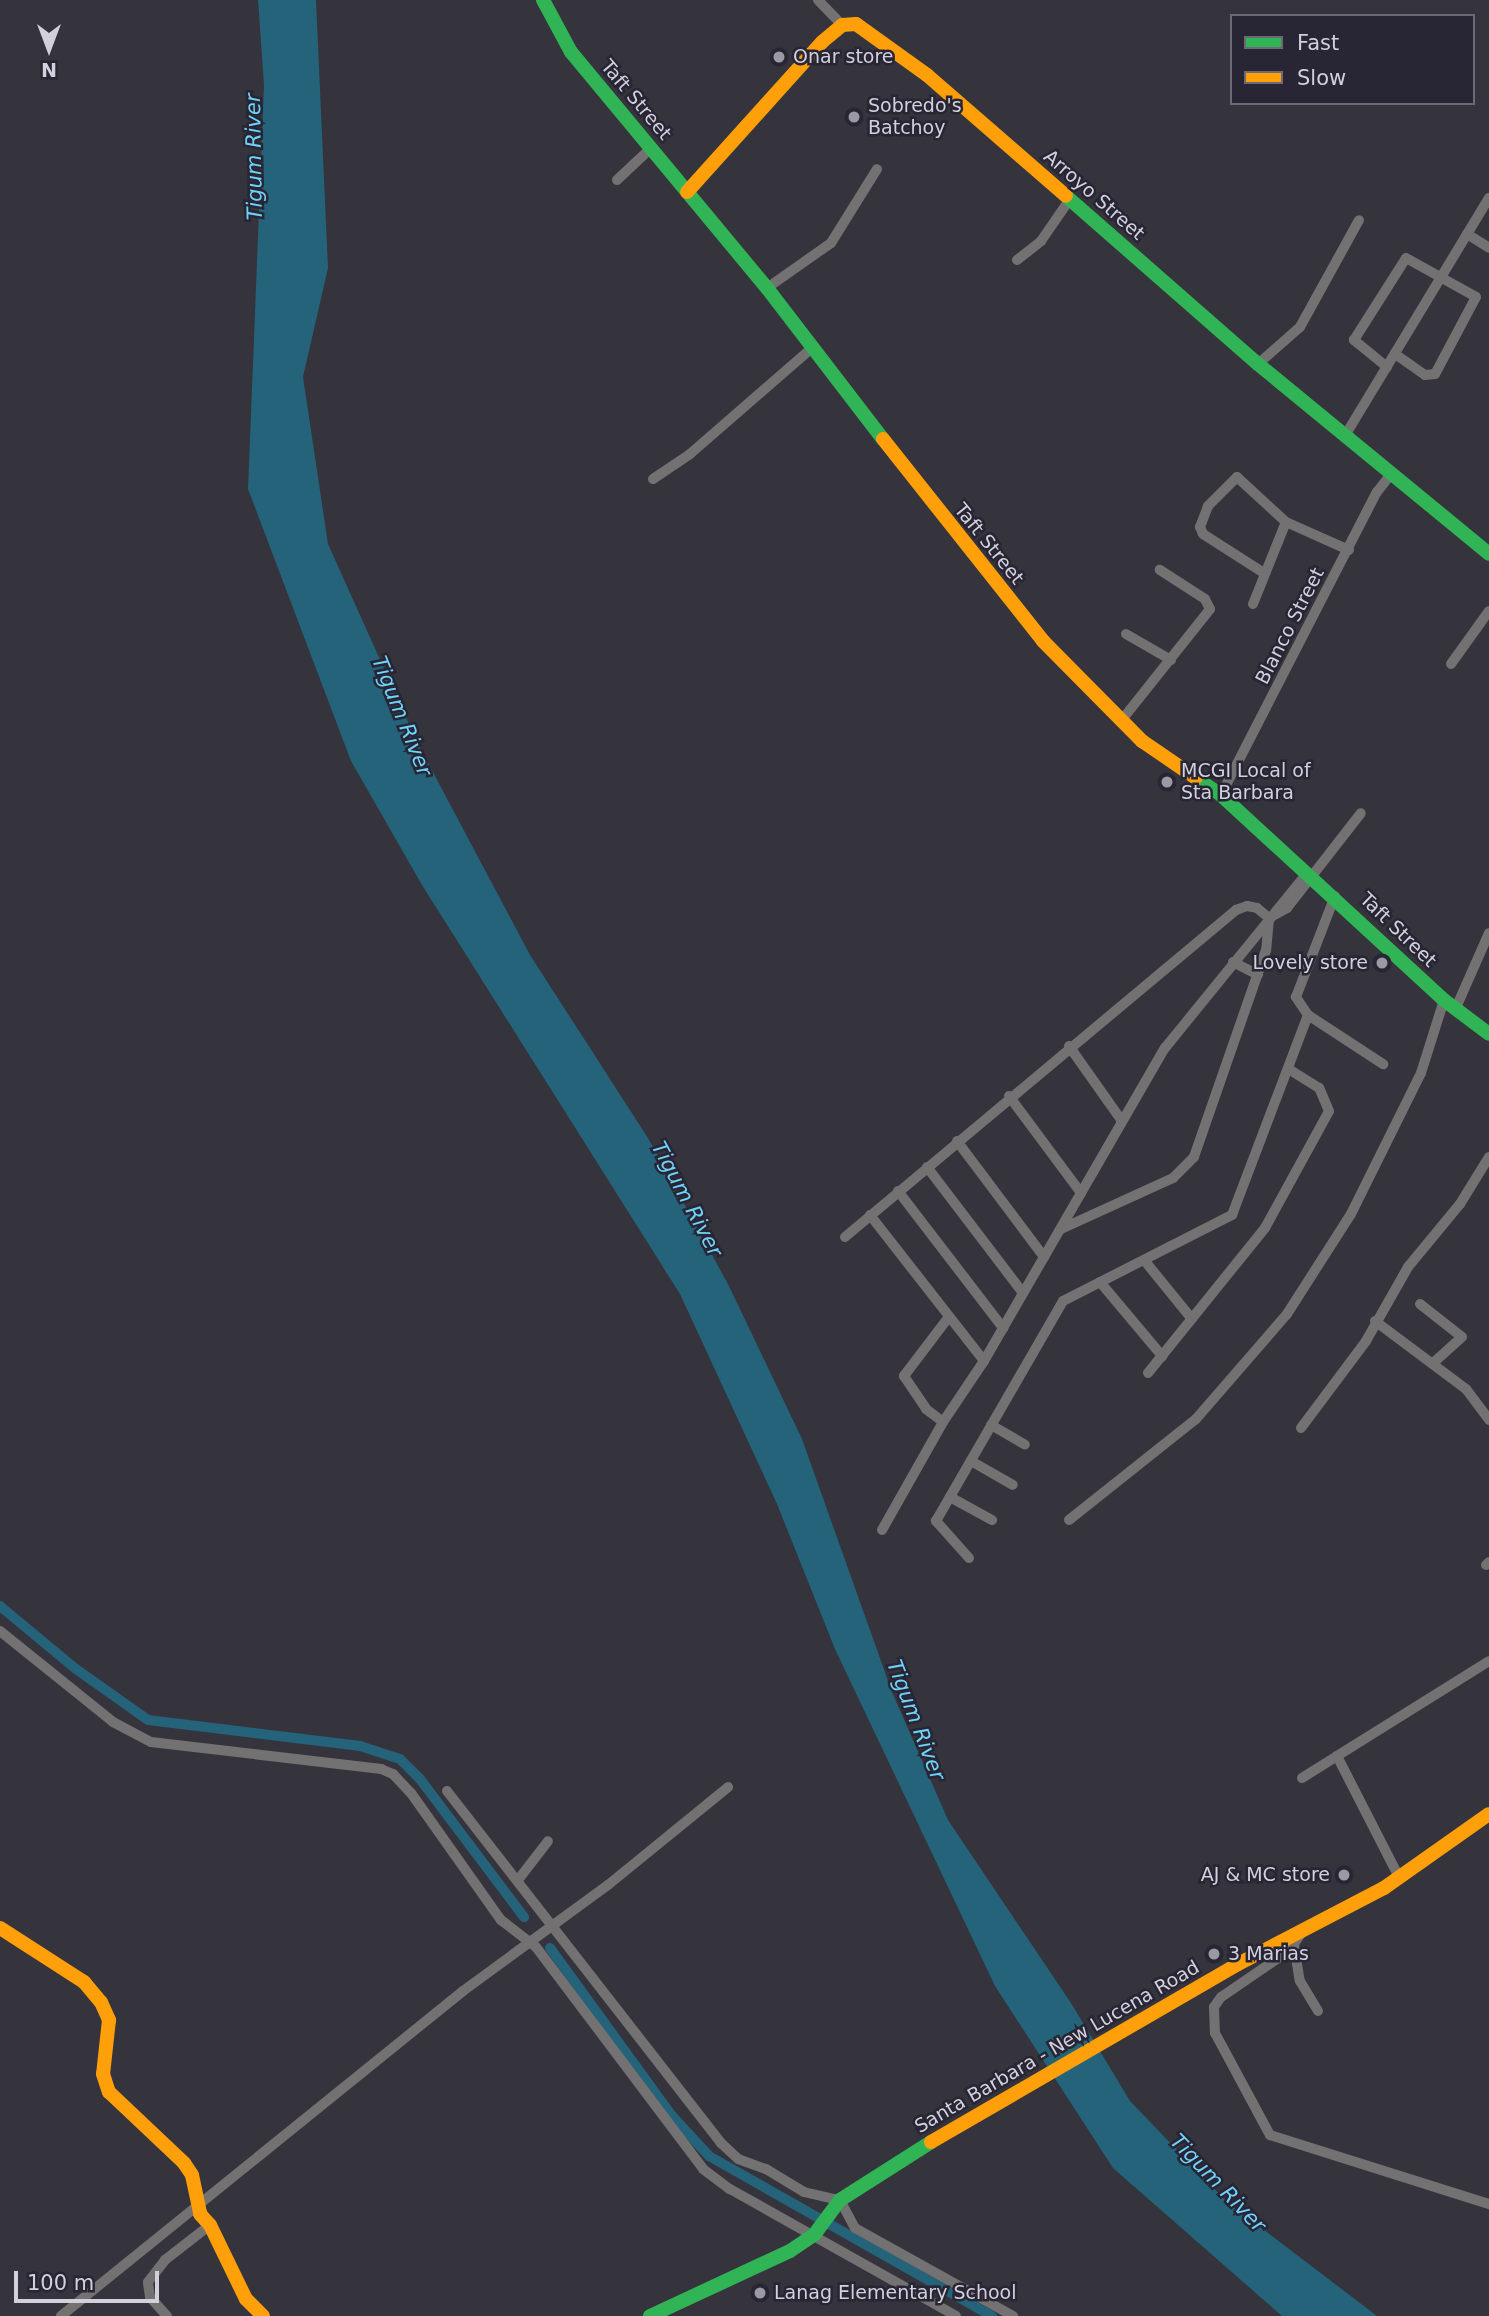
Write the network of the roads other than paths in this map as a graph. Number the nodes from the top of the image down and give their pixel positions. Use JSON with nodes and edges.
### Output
{"nodes":[{"id":1,"x":543,"y":0,"type":"edge"},
{"id":2,"x":818,"y":0,"type":"edge"},
{"id":3,"x":842,"y":25,"type":"junction"},
{"id":4,"x":651,"y":148,"type":"junction"},
{"id":5,"x":877,"y":169,"type":"dead end"},
{"id":6,"x":617,"y":180,"type":"dead end"},
{"id":7,"x":687,"y":192,"type":"junction"},
{"id":8,"x":1489,"y":198,"type":"edge"},
{"id":9,"x":1070,"y":199,"type":"junction"},
{"id":10,"x":1359,"y":220,"type":"dead end"},
{"id":11,"x":1467,"y":234,"type":"junction"},
{"id":12,"x":1489,"y":248,"type":"edge"},
{"id":13,"x":1017,"y":260,"type":"dead end"},
{"id":14,"x":1441,"y":277,"type":"junction"},
{"id":15,"x":767,"y":288,"type":"junction"},
{"id":16,"x":812,"y":348,"type":"junction"},
{"id":17,"x":1395,"y":354,"type":"junction"},
{"id":18,"x":1258,"y":364,"type":"junction"},
{"id":19,"x":1387,"y":367,"type":"junction"},
{"id":20,"x":1346,"y":434,"type":"junction"},
{"id":21,"x":1392,"y":473,"type":"junction"},
{"id":22,"x":653,"y":479,"type":"dead end"},
{"id":23,"x":1286,"y":522,"type":"junction"},
{"id":24,"x":1349,"y":550,"type":"junction"},
{"id":25,"x":1489,"y":554,"type":"edge"},
{"id":26,"x":1160,"y":570,"type":"dead end"},
{"id":27,"x":1264,"y":573,"type":"junction"},
{"id":28,"x":1253,"y":604,"type":"dead end"},
{"id":29,"x":1489,"y":611,"type":"edge"},
{"id":30,"x":1126,"y":634,"type":"dead end"},
{"id":31,"x":1171,"y":660,"type":"junction"},
{"id":32,"x":1451,"y":664,"type":"dead end"},
{"id":33,"x":1121,"y":721,"type":"junction"},
{"id":34,"x":1221,"y":795,"type":"junction"},
{"id":35,"x":1361,"y":813,"type":"dead end"},
{"id":36,"x":1310,"y":875,"type":"junction"},
{"id":37,"x":1335,"y":896,"type":"junction"},
{"id":38,"x":1269,"y":918,"type":"junction"},
{"id":39,"x":1489,"y":933,"type":"edge"},
{"id":40,"x":1233,"y":962,"type":"junction"},
{"id":41,"x":1258,"y":975,"type":"junction"},
{"id":42,"x":1450,"y":1005,"type":"junction"},
{"id":43,"x":1308,"y":1016,"type":"junction"},
{"id":44,"x":1489,"y":1034,"type":"edge"},
{"id":45,"x":1069,"y":1046,"type":"junction"},
{"id":46,"x":1383,"y":1064,"type":"dead end"},
{"id":47,"x":1290,"y":1070,"type":"junction"},
{"id":48,"x":1009,"y":1096,"type":"junction"},
{"id":49,"x":1122,"y":1121,"type":"junction"},
{"id":50,"x":957,"y":1141,"type":"junction"},
{"id":51,"x":1489,"y":1157,"type":"edge"},
{"id":52,"x":927,"y":1167,"type":"junction"},
{"id":53,"x":898,"y":1191,"type":"junction"},
{"id":54,"x":1080,"y":1193,"type":"junction"},
{"id":55,"x":870,"y":1215,"type":"junction"},
{"id":56,"x":1061,"y":1228,"type":"junction"},
{"id":57,"x":845,"y":1237,"type":"dead end"},
{"id":58,"x":1044,"y":1257,"type":"junction"},
{"id":59,"x":1144,"y":1260,"type":"junction"},
{"id":60,"x":1100,"y":1282,"type":"junction"},
{"id":61,"x":1023,"y":1293,"type":"junction"},
{"id":62,"x":1420,"y":1304,"type":"dead end"},
{"id":63,"x":948,"y":1318,"type":"junction"},
{"id":64,"x":1192,"y":1319,"type":"junction"},
{"id":65,"x":1375,"y":1321,"type":"junction"},
{"id":66,"x":1003,"y":1328,"type":"junction"},
{"id":67,"x":1162,"y":1356,"type":"junction"},
{"id":68,"x":984,"y":1361,"type":"junction"},
{"id":69,"x":1432,"y":1364,"type":"junction"},
{"id":70,"x":1148,"y":1374,"type":"dead end"},
{"id":71,"x":1489,"y":1420,"type":"edge"},
{"id":72,"x":943,"y":1422,"type":"junction"},
{"id":73,"x":991,"y":1425,"type":"junction"},
{"id":74,"x":1301,"y":1428,"type":"dead end"},
{"id":75,"x":1025,"y":1445,"type":"dead end"},
{"id":76,"x":971,"y":1461,"type":"junction"},
{"id":77,"x":1013,"y":1485,"type":"dead end"},
{"id":78,"x":950,"y":1497,"type":"junction"},
{"id":79,"x":992,"y":1520,"type":"dead end"},
{"id":80,"x":1069,"y":1520,"type":"dead end"},
{"id":81,"x":882,"y":1530,"type":"dead end"},
{"id":82,"x":969,"y":1559,"type":"dead end"},
{"id":83,"x":0,"y":1631,"type":"edge"},
{"id":84,"x":1489,"y":1661,"type":"edge"},
{"id":85,"x":1337,"y":1756,"type":"junction"},
{"id":86,"x":1302,"y":1778,"type":"dead end"},
{"id":87,"x":728,"y":1787,"type":"dead end"},
{"id":88,"x":447,"y":1791,"type":"dead end"},
{"id":89,"x":1489,"y":1814,"type":"edge"},
{"id":90,"x":548,"y":1841,"type":"dead end"},
{"id":91,"x":1399,"y":1877,"type":"junction"},
{"id":92,"x":518,"y":1880,"type":"junction"},
{"id":93,"x":1305,"y":1927,"type":"junction"},
{"id":94,"x":0,"y":1928,"type":"edge"},
{"id":95,"x":551,"y":1928,"type":"junction"},
{"id":96,"x":530,"y":1943,"type":"junction"},
{"id":97,"x":1294,"y":1945,"type":"junction"},
{"id":98,"x":1318,"y":2011,"type":"dead end"},
{"id":99,"x":838,"y":2202,"type":"junction"},
{"id":100,"x":1489,"y":2204,"type":"edge"},
{"id":101,"x":198,"y":2207,"type":"junction"},
{"id":102,"x":210,"y":2225,"type":"junction"},
{"id":103,"x":815,"y":2234,"type":"junction"},
{"id":104,"x":61,"y":2316,"type":"edge"},
{"id":105,"x":167,"y":2316,"type":"edge"},
{"id":106,"x":263,"y":2316,"type":"edge"},
{"id":107,"x":650,"y":2316,"type":"edge"},
{"id":108,"x":956,"y":2316,"type":"edge"},
{"id":109,"x":1013,"y":2316,"type":"edge"}],
"edges":[{"from":1,"to":4,"type":"main road","name":"Taft Street"},
{"from":2,"to":3,"type":"street"},
{"from":3,"to":7,"type":"main road"},
{"from":3,"to":9,"type":"main road","name":"Arroyo Street"},
{"from":4,"to":6,"type":"street"},
{"from":4,"to":7,"type":"main road","name":"Taft Street"},
{"from":5,"to":15,"type":"street"},
{"from":7,"to":15,"type":"main road","name":"Taft Street"},
{"from":8,"to":11,"type":"street"},
{"from":9,"to":13,"type":"street"},
{"from":9,"to":18,"type":"main road","name":"Arroyo Street"},
{"from":10,"to":18,"type":"street"},
{"from":11,"to":12,"type":"street"},
{"from":11,"to":14,"type":"street"},
{"from":14,"to":17,"type":"street"},
{"from":14,"to":17,"type":"street"},
{"from":14,"to":19,"type":"street"},
{"from":15,"to":16,"type":"main road","name":"Taft Street"},
{"from":16,"to":22,"type":"street"},
{"from":16,"to":33,"type":"main road","name":"Taft Street"},
{"from":17,"to":19,"type":"street"},
{"from":18,"to":20,"type":"main road","name":"Arroyo Street"},
{"from":19,"to":20,"type":"street"},
{"from":20,"to":21,"type":"main road","name":"Arroyo Street"},
{"from":21,"to":24,"type":"street","name":"Blanco Street"},
{"from":21,"to":25,"type":"main road","name":"Arroyo Street"},
{"from":23,"to":24,"type":"street"},
{"from":23,"to":27,"type":"street"},
{"from":23,"to":27,"type":"street"},
{"from":24,"to":34,"type":"street","name":"Blanco Street"},
{"from":26,"to":31,"type":"street"},
{"from":27,"to":28,"type":"street"},
{"from":29,"to":32,"type":"street"},
{"from":30,"to":31,"type":"street"},
{"from":31,"to":33,"type":"street"},
{"from":33,"to":34,"type":"main road","name":"Taft Street"},
{"from":34,"to":36,"type":"main road","name":"Taft Street"},
{"from":35,"to":36,"type":"street"},
{"from":36,"to":37,"type":"main road","name":"Taft Street"},
{"from":36,"to":38,"type":"street"},
{"from":37,"to":42,"type":"main road","name":"Taft Street"},
{"from":37,"to":43,"type":"street"},
{"from":38,"to":40,"type":"street"},
{"from":38,"to":41,"type":"street"},
{"from":38,"to":45,"type":"street"},
{"from":39,"to":42,"type":"street"},
{"from":40,"to":41,"type":"street"},
{"from":40,"to":49,"type":"street"},
{"from":41,"to":56,"type":"street"},
{"from":42,"to":44,"type":"main road","name":"Taft Street"},
{"from":42,"to":80,"type":"street"},
{"from":43,"to":46,"type":"street"},
{"from":43,"to":47,"type":"street"},
{"from":45,"to":48,"type":"street"},
{"from":45,"to":49,"type":"street"},
{"from":47,"to":59,"type":"street"},
{"from":47,"to":64,"type":"street"},
{"from":48,"to":50,"type":"street"},
{"from":48,"to":54,"type":"street"},
{"from":49,"to":54,"type":"street"},
{"from":50,"to":52,"type":"street"},
{"from":50,"to":58,"type":"street"},
{"from":51,"to":65,"type":"street"},
{"from":52,"to":53,"type":"street"},
{"from":52,"to":61,"type":"street"},
{"from":53,"to":55,"type":"street"},
{"from":53,"to":66,"type":"street"},
{"from":54,"to":56,"type":"street"},
{"from":55,"to":57,"type":"street"},
{"from":55,"to":63,"type":"street"},
{"from":56,"to":58,"type":"street"},
{"from":58,"to":61,"type":"street"},
{"from":59,"to":60,"type":"street"},
{"from":59,"to":64,"type":"street"},
{"from":60,"to":67,"type":"street"},
{"from":60,"to":73,"type":"street"},
{"from":61,"to":66,"type":"street"},
{"from":62,"to":69,"type":"street"},
{"from":63,"to":68,"type":"street"},
{"from":63,"to":72,"type":"street"},
{"from":64,"to":67,"type":"street"},
{"from":65,"to":69,"type":"street"},
{"from":65,"to":74,"type":"street"},
{"from":66,"to":68,"type":"street"},
{"from":67,"to":70,"type":"street"},
{"from":68,"to":72,"type":"street"},
{"from":69,"to":71,"type":"street"},
{"from":72,"to":81,"type":"street"},
{"from":73,"to":75,"type":"street"},
{"from":73,"to":76,"type":"street"},
{"from":76,"to":77,"type":"street"},
{"from":76,"to":78,"type":"street"},
{"from":78,"to":79,"type":"street"},
{"from":78,"to":82,"type":"street"},
{"from":83,"to":96,"type":"street"},
{"from":84,"to":85,"type":"street"},
{"from":85,"to":86,"type":"street"},
{"from":85,"to":91,"type":"street"},
{"from":87,"to":95,"type":"street"},
{"from":88,"to":92,"type":"street"},
{"from":89,"to":91,"type":"main road","name":"Santa Barbara - New Lucena Road"},
{"from":90,"to":92,"type":"street"},
{"from":91,"to":93,"type":"main road","name":"Santa Barbara - New Lucena Road"},
{"from":92,"to":95,"type":"street"},
{"from":93,"to":97,"type":"street"},
{"from":93,"to":99,"type":"main road","name":"Santa Barbara - New Lucena Road"},
{"from":94,"to":101,"type":"main road"},
{"from":95,"to":96,"type":"street"},
{"from":95,"to":99,"type":"street"},
{"from":96,"to":101,"type":"street"},
{"from":96,"to":103,"type":"street"},
{"from":97,"to":98,"type":"street"},
{"from":97,"to":100,"type":"street"},
{"from":99,"to":103,"type":"main road","name":"Santa Barbara - New Lucena Road"},
{"from":99,"to":109,"type":"street"},
{"from":101,"to":102,"type":"main road"},
{"from":101,"to":104,"type":"street"},
{"from":102,"to":105,"type":"street"},
{"from":102,"to":106,"type":"main road"},
{"from":103,"to":107,"type":"main road","name":"Santa Barbara - New Lucena Road"},
{"from":103,"to":108,"type":"street"}]}
